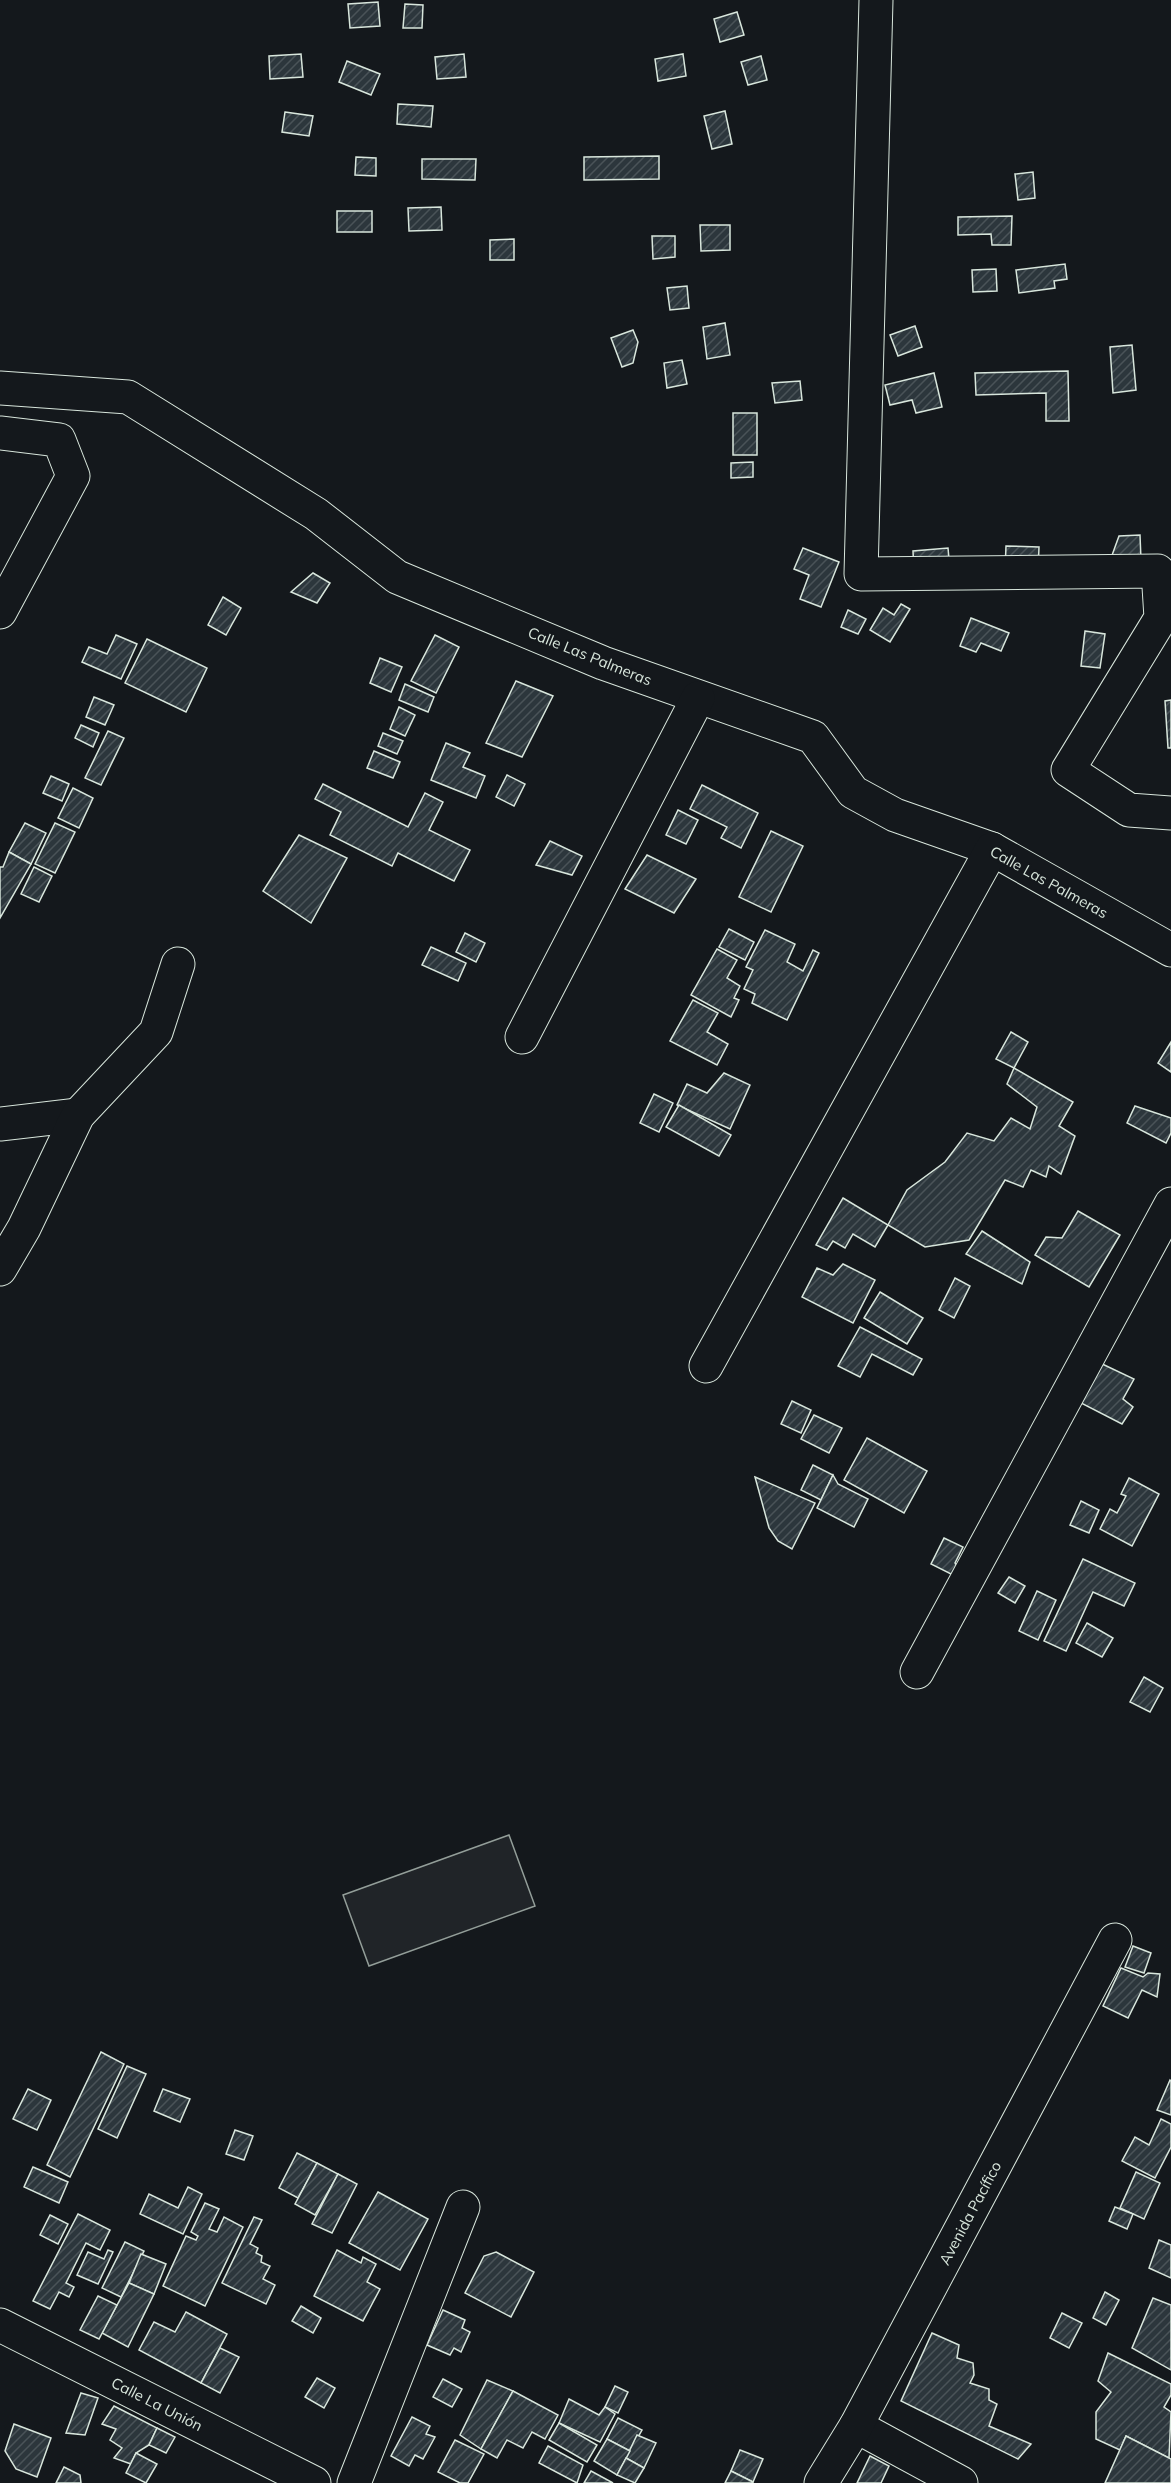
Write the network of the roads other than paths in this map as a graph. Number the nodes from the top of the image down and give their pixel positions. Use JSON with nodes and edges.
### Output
{"nodes":[{"id":1,"x":876,"y":0,"type":"edge"},
{"id":2,"x":0,"y":388,"type":"edge"},
{"id":3,"x":0,"y":433,"type":"edge"},
{"id":4,"x":0,"y":612,"type":"edge"},
{"id":5,"x":698,"y":698,"type":"junction"},
{"id":6,"x":1171,"y":813,"type":"edge"},
{"id":7,"x":992,"y":849,"type":"junction"},
{"id":8,"x":1171,"y":950,"type":"edge"},
{"id":9,"x":178,"y":964,"type":"dead end"},
{"id":10,"x":522,"y":1037,"type":"dead end"},
{"id":11,"x":78,"y":1115,"type":"junction"},
{"id":12,"x":0,"y":1124,"type":"edge"},
{"id":13,"x":1171,"y":1204,"type":"edge"},
{"id":14,"x":0,"y":1269,"type":"edge"},
{"id":15,"x":706,"y":1366,"type":"dead end"},
{"id":16,"x":917,"y":1672,"type":"dead end"},
{"id":17,"x":1115,"y":1940,"type":"dead end"},
{"id":18,"x":464,"y":2207,"type":"dead end"},
{"id":19,"x":0,"y":2325,"type":"edge"},
{"id":20,"x":856,"y":2426,"type":"junction"},
{"id":21,"x":314,"y":2483,"type":"edge"},
{"id":22,"x":354,"y":2483,"type":"edge"},
{"id":23,"x":821,"y":2483,"type":"edge"},
{"id":24,"x":961,"y":2483,"type":"edge"}],
"edges":[{"from":1,"to":6,"type":"street"},
{"from":2,"to":5,"type":"street","name":"Calle Las Palmeras"},
{"from":3,"to":4,"type":"street"},
{"from":5,"to":7,"type":"street","name":"Calle Las Palmeras"},
{"from":5,"to":10,"type":"street"},
{"from":7,"to":8,"type":"street","name":"Calle Las Palmeras"},
{"from":7,"to":15,"type":"street"},
{"from":9,"to":11,"type":"street"},
{"from":11,"to":12,"type":"street"},
{"from":11,"to":14,"type":"street"},
{"from":13,"to":16,"type":"street"},
{"from":17,"to":20,"type":"street","name":"Avenida Pacífico"},
{"from":18,"to":22,"type":"street"},
{"from":19,"to":21,"type":"street","name":"Calle La Unión"},
{"from":20,"to":23,"type":"street","name":"Avenida Pacífico"},
{"from":20,"to":24,"type":"street"}]}
